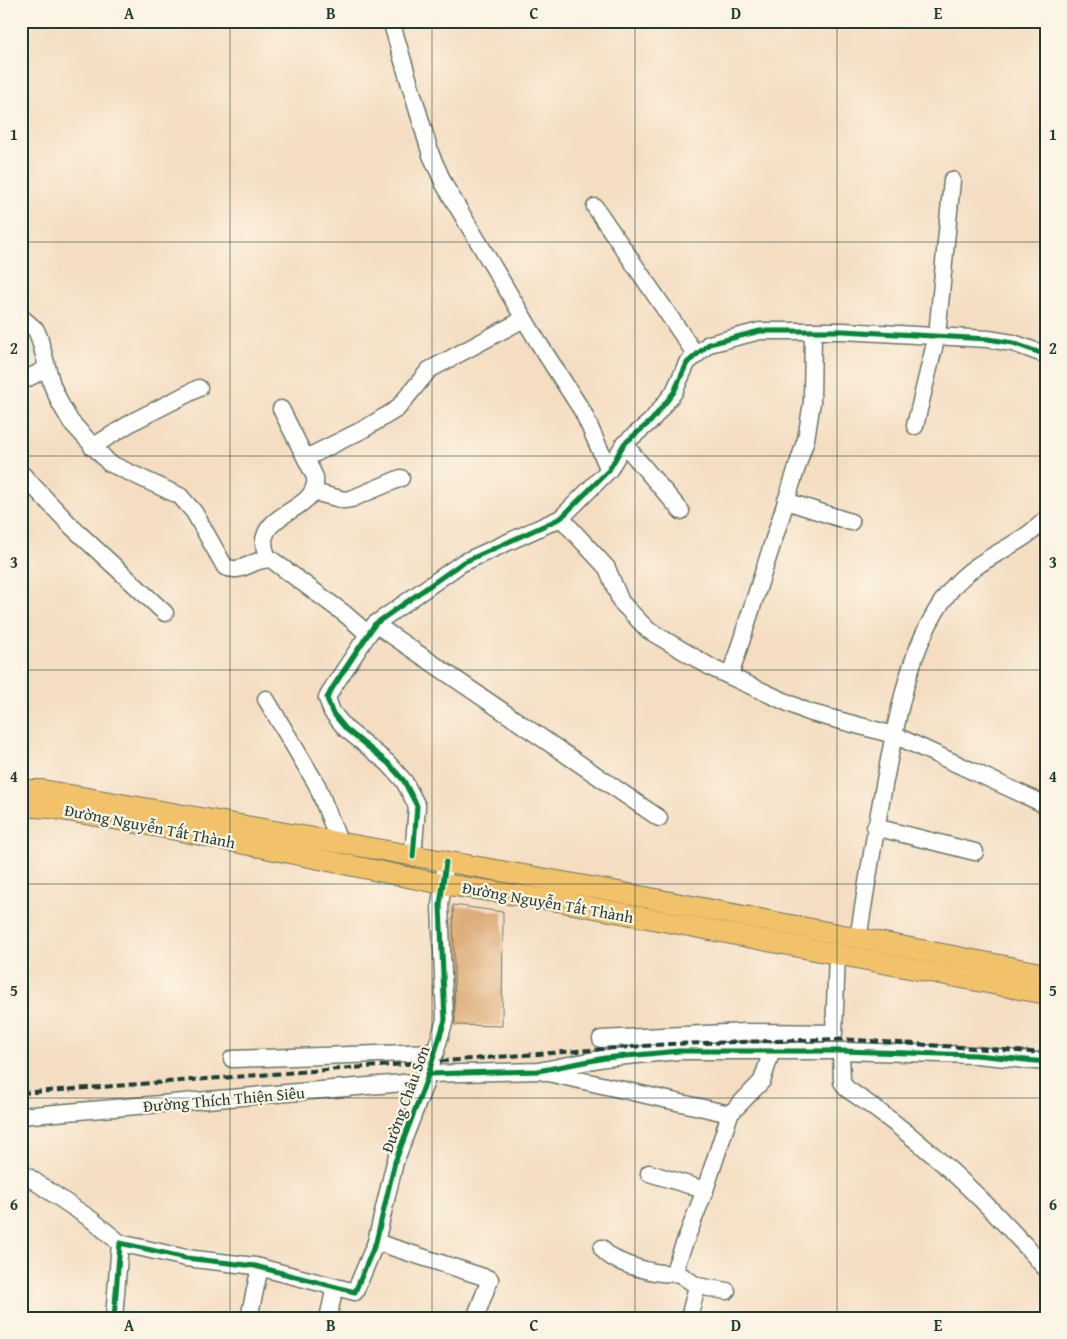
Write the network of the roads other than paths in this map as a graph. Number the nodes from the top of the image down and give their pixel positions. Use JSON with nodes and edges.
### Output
{"nodes":[{"id":1,"x":391,"y":21,"type":"edge"},
{"id":2,"x":952,"y":180,"type":"dead end"},
{"id":3,"x":595,"y":207,"type":"dead end"},
{"id":4,"x":21,"y":317,"type":"edge"},
{"id":5,"x":518,"y":323,"type":"junction"},
{"id":6,"x":813,"y":331,"type":"junction"},
{"id":7,"x":937,"y":335,"type":"junction"},
{"id":8,"x":696,"y":355,"type":"junction"},
{"id":9,"x":1046,"y":355,"type":"edge"},
{"id":10,"x":47,"y":368,"type":"junction"},
{"id":11,"x":21,"y":382,"type":"edge"},
{"id":12,"x":199,"y":388,"type":"dead end"},
{"id":13,"x":281,"y":409,"type":"dead end"},
{"id":14,"x":915,"y":426,"type":"dead end"},
{"id":15,"x":624,"y":444,"type":"junction"},
{"id":16,"x":92,"y":447,"type":"junction"},
{"id":17,"x":306,"y":458,"type":"junction"},
{"id":18,"x":609,"y":470,"type":"junction"},
{"id":19,"x":21,"y":473,"type":"edge"},
{"id":20,"x":401,"y":478,"type":"dead end"},
{"id":21,"x":314,"y":492,"type":"junction"},
{"id":22,"x":786,"y":502,"type":"junction"},
{"id":23,"x":681,"y":511,"type":"dead end"},
{"id":24,"x":562,"y":518,"type":"junction"},
{"id":25,"x":1046,"y":519,"type":"edge"},
{"id":26,"x":851,"y":522,"type":"dead end"},
{"id":27,"x":268,"y":559,"type":"junction"},
{"id":28,"x":165,"y":614,"type":"dead end"},
{"id":29,"x":371,"y":629,"type":"junction"},
{"id":30,"x":730,"y":676,"type":"junction"},
{"id":31,"x":266,"y":700,"type":"dead end"},
{"id":32,"x":894,"y":734,"type":"junction"},
{"id":33,"x":21,"y":790,"type":"edge"},
{"id":34,"x":1046,"y":805,"type":"edge"},
{"id":35,"x":21,"y":806,"type":"edge"},
{"id":36,"x":659,"y":818,"type":"dead end"},
{"id":37,"x":875,"y":826,"type":"junction"},
{"id":38,"x":340,"y":844,"type":"junction"},
{"id":39,"x":975,"y":852,"type":"dead end"},
{"id":40,"x":413,"y":857,"type":"junction"},
{"id":41,"x":446,"y":862,"type":"junction"},
{"id":42,"x":442,"y":884,"type":"junction"},
{"id":43,"x":858,"y":938,"type":"junction"},
{"id":44,"x":837,"y":954,"type":"junction"},
{"id":45,"x":1046,"y":974,"type":"edge"},
{"id":46,"x":1046,"y":994,"type":"edge"},
{"id":47,"x":601,"y":1039,"type":"dead end"},
{"id":48,"x":772,"y":1050,"type":"junction"},
{"id":49,"x":841,"y":1051,"type":"junction"},
{"id":50,"x":436,"y":1052,"type":"junction"},
{"id":51,"x":232,"y":1059,"type":"dead end"},
{"id":52,"x":1046,"y":1062,"type":"edge"},
{"id":53,"x":538,"y":1071,"type":"junction"},
{"id":54,"x":427,"y":1078,"type":"junction"},
{"id":55,"x":730,"y":1114,"type":"junction"},
{"id":56,"x":21,"y":1116,"type":"edge"},
{"id":57,"x":21,"y":1173,"type":"edge"},
{"id":58,"x":649,"y":1174,"type":"dead end"},
{"id":59,"x":704,"y":1190,"type":"junction"},
{"id":60,"x":120,"y":1242,"type":"junction"},
{"id":61,"x":376,"y":1242,"type":"junction"},
{"id":62,"x":602,"y":1248,"type":"dead end"},
{"id":63,"x":260,"y":1267,"type":"junction"},
{"id":64,"x":1046,"y":1269,"type":"edge"},
{"id":65,"x":678,"y":1273,"type":"junction"},
{"id":66,"x":697,"y":1286,"type":"junction"},
{"id":67,"x":335,"y":1287,"type":"junction"},
{"id":68,"x":727,"y":1291,"type":"dead end"},
{"id":69,"x":114,"y":1318,"type":"edge"},
{"id":70,"x":249,"y":1318,"type":"edge"},
{"id":71,"x":328,"y":1318,"type":"edge"},
{"id":72,"x":475,"y":1318,"type":"edge"},
{"id":73,"x":689,"y":1318,"type":"edge"}],
"edges":[{"from":1,"to":5,"type":"street"},
{"from":2,"to":7,"type":"street"},
{"from":3,"to":8,"type":"street"},
{"from":4,"to":10,"type":"street"},
{"from":5,"to":17,"type":"street"},
{"from":5,"to":18,"type":"street"},
{"from":6,"to":7,"type":"street"},
{"from":6,"to":8,"type":"street"},
{"from":6,"to":22,"type":"street"},
{"from":7,"to":9,"type":"street"},
{"from":7,"to":14,"type":"street"},
{"from":8,"to":15,"type":"street"},
{"from":10,"to":11,"type":"street"},
{"from":10,"to":16,"type":"street"},
{"from":12,"to":16,"type":"street"},
{"from":13,"to":17,"type":"street"},
{"from":15,"to":18,"type":"street"},
{"from":15,"to":23,"type":"street"},
{"from":16,"to":27,"type":"street"},
{"from":17,"to":21,"type":"street"},
{"from":18,"to":24,"type":"street"},
{"from":19,"to":28,"type":"street"},
{"from":20,"to":21,"type":"street"},
{"from":21,"to":27,"type":"street"},
{"from":22,"to":26,"type":"street"},
{"from":22,"to":30,"type":"street"},
{"from":24,"to":29,"type":"street"},
{"from":24,"to":30,"type":"street"},
{"from":25,"to":32,"type":"street"},
{"from":27,"to":29,"type":"street"},
{"from":29,"to":36,"type":"street"},
{"from":29,"to":40,"type":"street"},
{"from":30,"to":32,"type":"street"},
{"from":31,"to":38,"type":"street"},
{"from":32,"to":34,"type":"street"},
{"from":32,"to":37,"type":"street"},
{"from":33,"to":38,"type":"main road","name":"Đường Nguyễn Tất Thành"},
{"from":35,"to":42,"type":"main road","name":"Đường Nguyễn Tất Thành"},
{"from":37,"to":39,"type":"street"},
{"from":37,"to":43,"type":"street"},
{"from":38,"to":40,"type":"main road","name":"Đường Nguyễn Tất Thành"},
{"from":40,"to":41,"type":"main road","name":"Đường Nguyễn Tất Thành"},
{"from":41,"to":42,"type":"street","name":"Đường Châu Sơn"},
{"from":41,"to":43,"type":"main road","name":"Đường Nguyễn Tất Thành"},
{"from":42,"to":44,"type":"main road","name":"Đường Nguyễn Tất Thành"},
{"from":42,"to":50,"type":"street","name":"Đường Châu Sơn"},
{"from":43,"to":45,"type":"main road","name":"Đường Nguyễn Tất Thành"},
{"from":44,"to":46,"type":"main road","name":"Đường Nguyễn Tất Thành"},
{"from":44,"to":47,"type":"street"},
{"from":48,"to":49,"type":"street"},
{"from":48,"to":53,"type":"street"},
{"from":48,"to":55,"type":"street"},
{"from":49,"to":52,"type":"street"},
{"from":49,"to":64,"type":"street"},
{"from":50,"to":51,"type":"street"},
{"from":50,"to":54,"type":"street","name":"Đường Châu Sơn"},
{"from":53,"to":54,"type":"street","name":"Đường Thích Thiện Siêu"},
{"from":53,"to":55,"type":"street"},
{"from":54,"to":56,"type":"street","name":"Đường Thích Thiện Siêu"},
{"from":54,"to":61,"type":"street","name":"Đường Châu Sơn"},
{"from":55,"to":59,"type":"street"},
{"from":57,"to":60,"type":"street"},
{"from":58,"to":59,"type":"street"},
{"from":59,"to":65,"type":"street"},
{"from":60,"to":63,"type":"street","name":"Đường Châu Sơn"},
{"from":60,"to":69,"type":"street"},
{"from":61,"to":67,"type":"street","name":"Đường Châu Sơn"},
{"from":61,"to":72,"type":"street"},
{"from":62,"to":65,"type":"street"},
{"from":63,"to":67,"type":"street","name":"Đường Châu Sơn"},
{"from":63,"to":70,"type":"street"},
{"from":65,"to":66,"type":"street"},
{"from":66,"to":68,"type":"street"},
{"from":66,"to":73,"type":"street"},
{"from":67,"to":71,"type":"street"}]}
